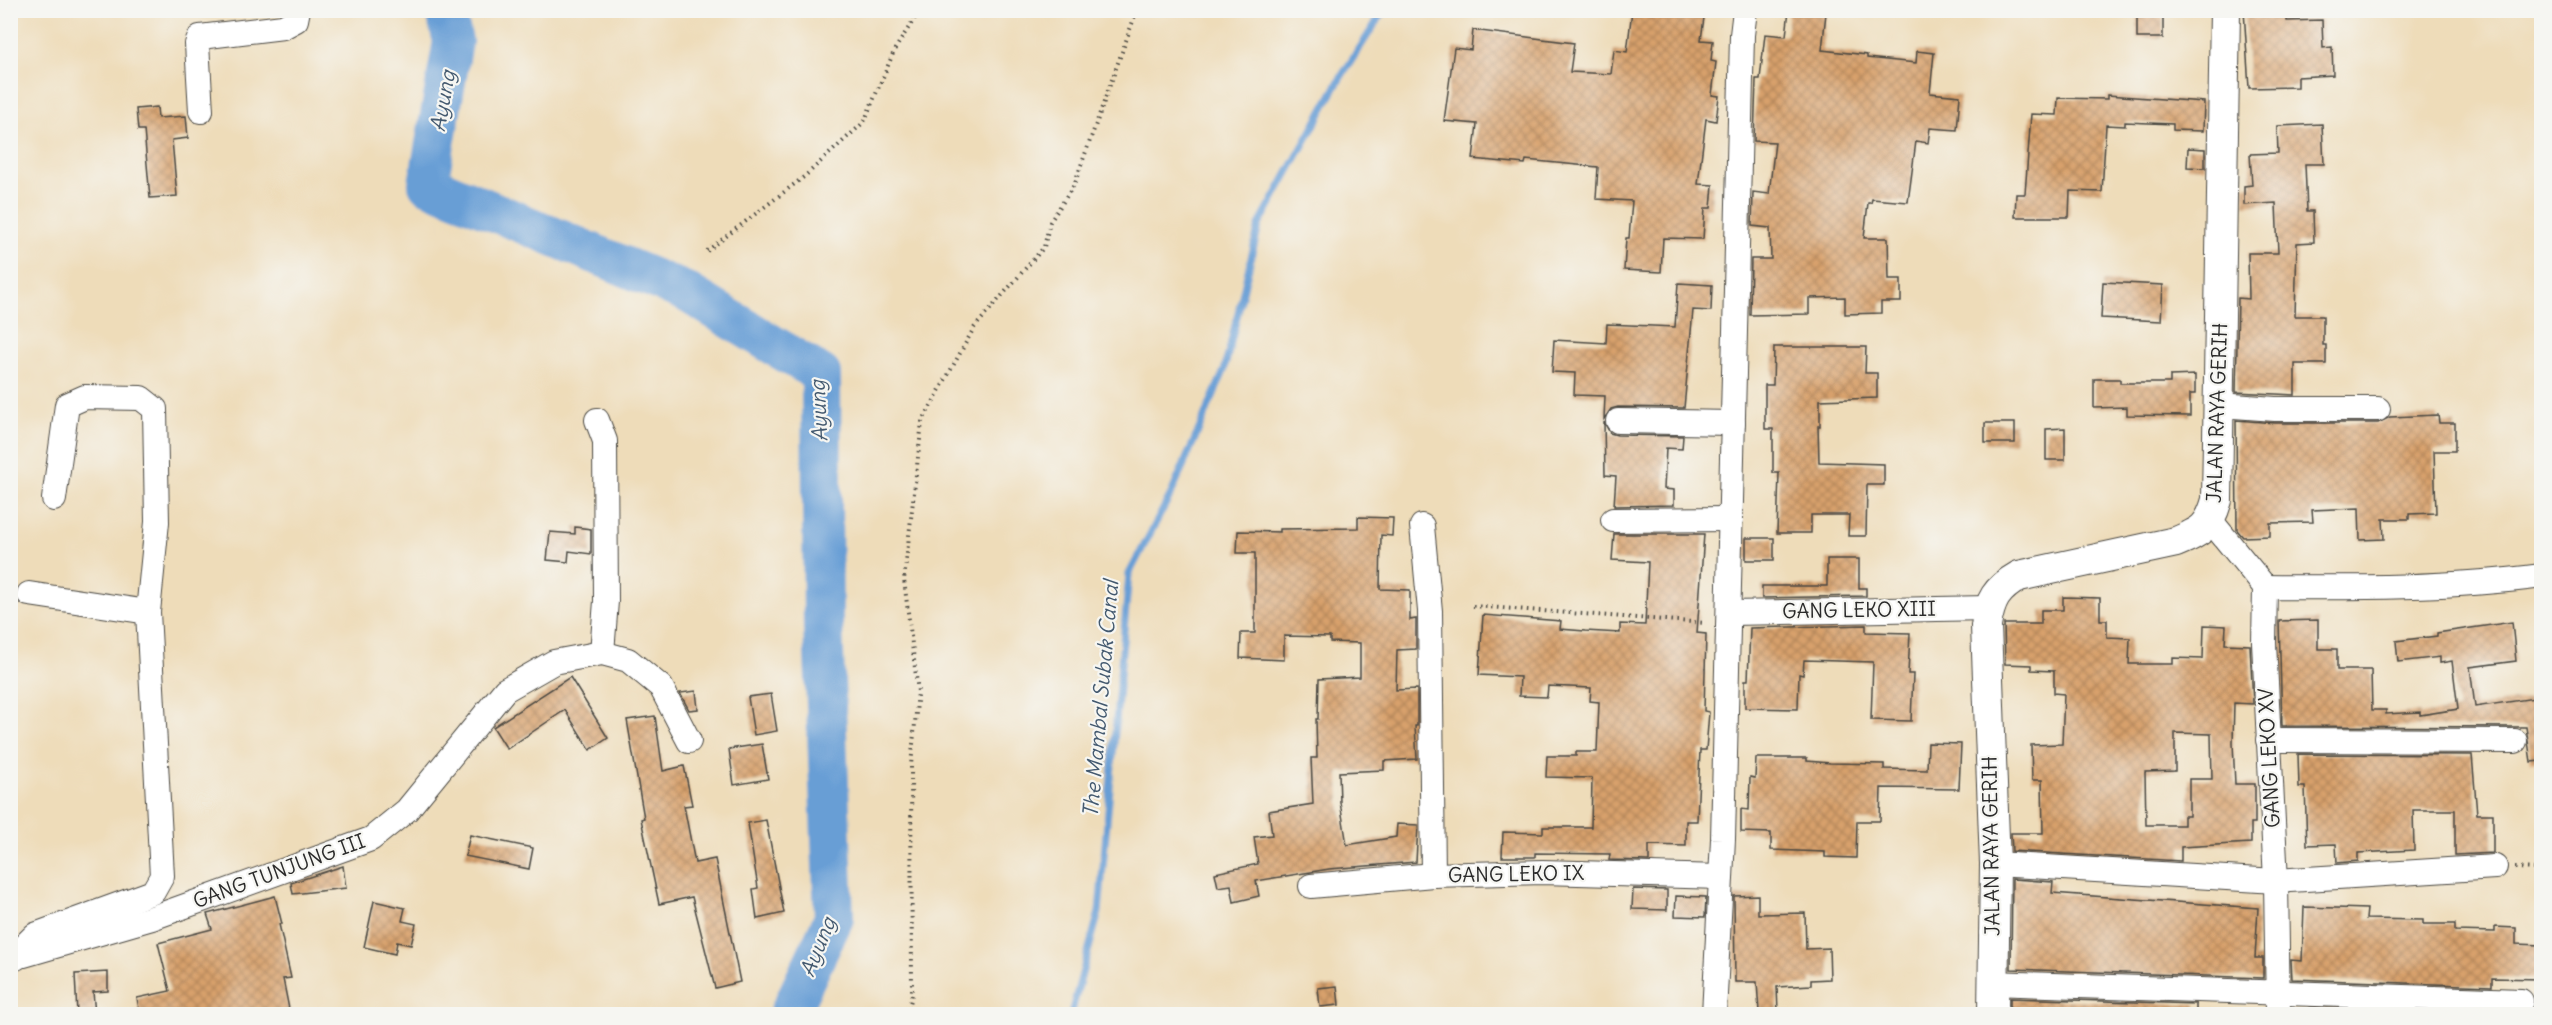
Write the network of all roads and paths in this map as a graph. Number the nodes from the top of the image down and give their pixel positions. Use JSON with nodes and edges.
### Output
{"nodes":[{"id":1,"x":298,"y":10,"type":"edge"},
{"id":2,"x":920,"y":10,"type":"edge"},
{"id":3,"x":1137,"y":10,"type":"edge"},
{"id":4,"x":1745,"y":10,"type":"edge"},
{"id":5,"x":2225,"y":10,"type":"edge"},
{"id":6,"x":201,"y":111,"type":"dead end"},
{"id":7,"x":707,"y":251,"type":"dead end"},
{"id":8,"x":2220,"y":405,"type":"junction"},
{"id":9,"x":2378,"y":410,"type":"dead end"},
{"id":10,"x":597,"y":420,"type":"dead end"},
{"id":11,"x":1618,"y":422,"type":"dead end"},
{"id":12,"x":1733,"y":423,"type":"junction"},
{"id":13,"x":54,"y":499,"type":"dead end"},
{"id":14,"x":1731,"y":519,"type":"junction"},
{"id":15,"x":1613,"y":520,"type":"dead end"},
{"id":16,"x":2211,"y":521,"type":"junction"},
{"id":17,"x":1422,"y":526,"type":"dead end"},
{"id":18,"x":2541,"y":576,"type":"edge"},
{"id":19,"x":2265,"y":587,"type":"junction"},
{"id":20,"x":29,"y":594,"type":"dead end"},
{"id":21,"x":1473,"y":606,"type":"dead end"},
{"id":22,"x":1988,"y":608,"type":"junction"},
{"id":23,"x":148,"y":612,"type":"junction"},
{"id":24,"x":1728,"y":619,"type":"junction"},
{"id":25,"x":602,"y":653,"type":"junction"},
{"id":26,"x":2268,"y":740,"type":"junction"},
{"id":27,"x":689,"y":741,"type":"dead end"},
{"id":28,"x":2514,"y":741,"type":"dead end"},
{"id":29,"x":1995,"y":864,"type":"junction"},
{"id":30,"x":2495,"y":867,"type":"dead end"},
{"id":31,"x":1433,"y":875,"type":"junction"},
{"id":32,"x":1721,"y":876,"type":"junction"},
{"id":33,"x":2276,"y":881,"type":"junction"},
{"id":34,"x":1311,"y":886,"type":"dead end"},
{"id":35,"x":13,"y":958,"type":"edge"},
{"id":36,"x":1992,"y":983,"type":"junction"},
{"id":37,"x":2521,"y":1001,"type":"dead end"},
{"id":38,"x":2278,"y":1004,"type":"edge"},
{"id":39,"x":908,"y":1014,"type":"edge"},
{"id":40,"x":1714,"y":1014,"type":"edge"},
{"id":41,"x":1993,"y":1014,"type":"edge"}],
"edges":[{"from":1,"to":6,"type":"street"},
{"from":2,"to":7,"type":"path"},
{"from":3,"to":39,"type":"path"},
{"from":4,"to":12,"type":"street"},
{"from":5,"to":8,"type":"street","name":"JALAN RAYA GERIH"},
{"from":8,"to":9,"type":"street"},
{"from":8,"to":16,"type":"street","name":"JALAN RAYA GERIH"},
{"from":10,"to":25,"type":"street"},
{"from":11,"to":12,"type":"street"},
{"from":12,"to":14,"type":"street"},
{"from":13,"to":23,"type":"street"},
{"from":14,"to":15,"type":"street"},
{"from":14,"to":24,"type":"street"},
{"from":16,"to":19,"type":"street"},
{"from":16,"to":22,"type":"street","name":"JALAN RAYA GERIH"},
{"from":17,"to":31,"type":"street"},
{"from":18,"to":19,"type":"street"},
{"from":19,"to":26,"type":"street","name":"GANG LEKO XV"},
{"from":20,"to":23,"type":"street"},
{"from":21,"to":24,"type":"path"},
{"from":22,"to":24,"type":"street","name":"GANG LEKO XIII"},
{"from":22,"to":29,"type":"street","name":"JALAN RAYA GERIH"},
{"from":23,"to":35,"type":"street"},
{"from":24,"to":32,"type":"street"},
{"from":25,"to":27,"type":"street","name":"GANG TUNJUNG III"},
{"from":25,"to":35,"type":"street","name":"GANG TUNJUNG III"},
{"from":26,"to":28,"type":"street"},
{"from":26,"to":33,"type":"street","name":"GANG LEKO XV"},
{"from":29,"to":33,"type":"street"},
{"from":29,"to":36,"type":"street","name":"JALAN RAYA GERIH"},
{"from":30,"to":33,"type":"street"},
{"from":31,"to":32,"type":"street","name":"GANG LEKO IX"},
{"from":31,"to":34,"type":"street","name":"GANG LEKO IX"},
{"from":32,"to":40,"type":"street"},
{"from":33,"to":38,"type":"street","name":"GANG LEKO XV"},
{"from":36,"to":38,"type":"street"},
{"from":36,"to":41,"type":"street","name":"JALAN RAYA GERIH"},
{"from":37,"to":38,"type":"street"}]}
